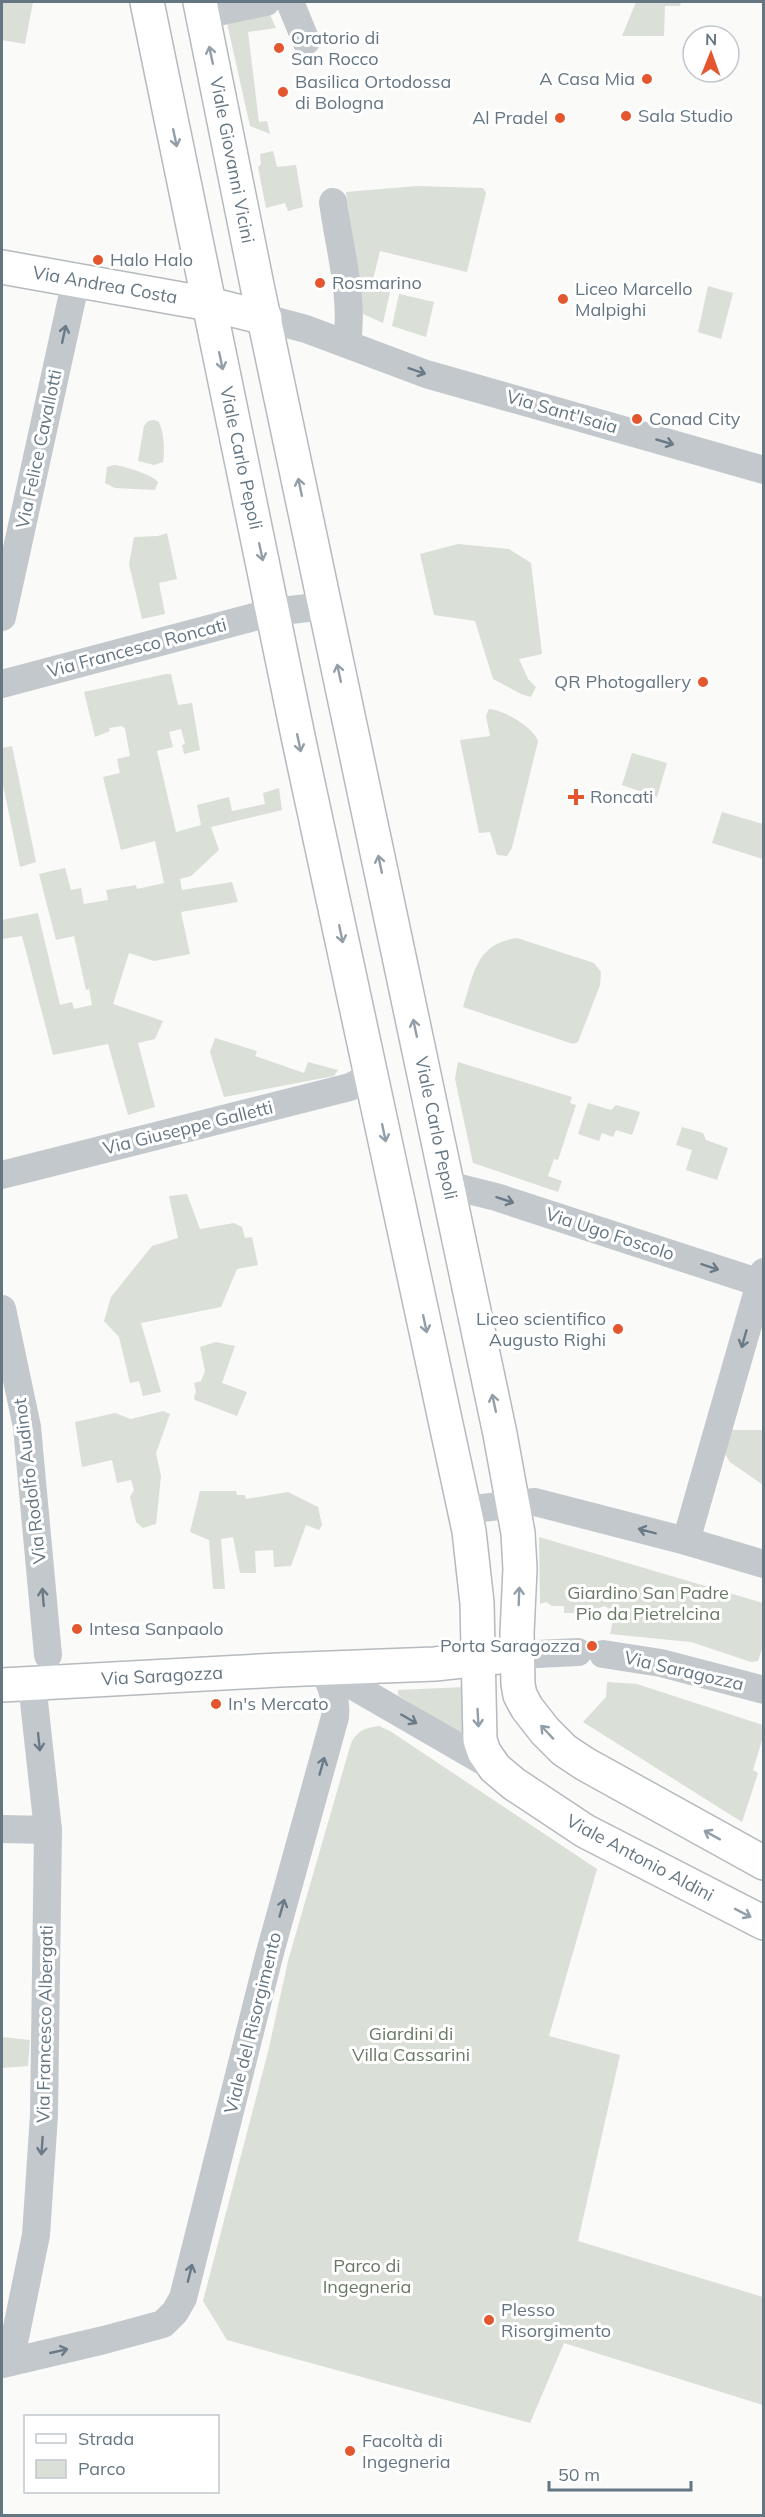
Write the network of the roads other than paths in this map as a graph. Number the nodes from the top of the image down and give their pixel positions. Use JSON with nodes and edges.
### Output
{"nodes":[{"id":1,"x":147,"y":2,"type":"edge"},
{"id":2,"x":266,"y":2,"type":"edge"},
{"id":3,"x":290,"y":2,"type":"edge"},
{"id":4,"x":202,"y":8,"type":"edge"},
{"id":5,"x":306,"y":41,"type":"dead end"},
{"id":6,"x":333,"y":202,"type":"dead end"},
{"id":7,"x":2,"y":267,"type":"edge"},
{"id":8,"x":76,"y":280,"type":"junction"},
{"id":9,"x":209,"y":304,"type":"junction"},
{"id":10,"x":265,"y":318,"type":"junction"},
{"id":11,"x":355,"y":346,"type":"junction"},
{"id":12,"x":764,"y":470,"type":"edge"},
{"id":13,"x":325,"y":606,"type":"junction"},
{"id":14,"x":273,"y":612,"type":"junction"},
{"id":15,"x":2,"y":617,"type":"edge"},
{"id":16,"x":2,"y":684,"type":"edge"},
{"id":17,"x":423,"y":1065,"type":"junction"},
{"id":18,"x":372,"y":1076,"type":"junction"},
{"id":19,"x":2,"y":1175,"type":"edge"},
{"id":20,"x":448,"y":1185,"type":"junction"},
{"id":21,"x":397,"y":1195,"type":"junction"},
{"id":22,"x":762,"y":1278,"type":"edge"},
{"id":23,"x":2,"y":1309,"type":"edge"},
{"id":24,"x":513,"y":1503,"type":"junction"},
{"id":25,"x":465,"y":1510,"type":"junction"},
{"id":26,"x":686,"y":1541,"type":"junction"},
{"id":27,"x":764,"y":1564,"type":"edge"},
{"id":28,"x":517,"y":1655,"type":"junction"},
{"id":29,"x":477,"y":1659,"type":"junction"},
{"id":30,"x":322,"y":1668,"type":"junction"},
{"id":31,"x":37,"y":1675,"type":"edge"},
{"id":32,"x":764,"y":1690,"type":"edge"},
{"id":33,"x":382,"y":1703,"type":"junction"},
{"id":34,"x":335,"y":1717,"type":"junction"},
{"id":35,"x":495,"y":1768,"type":"junction"},
{"id":36,"x":2,"y":1829,"type":"edge"},
{"id":37,"x":48,"y":1830,"type":"junction"},
{"id":38,"x":764,"y":1863,"type":"edge"},
{"id":39,"x":764,"y":1923,"type":"edge"},
{"id":40,"x":6,"y":2363,"type":"edge"}],
"edges":[{"from":1,"to":9,"type":"main road","one_way":true},
{"from":2,"to":4,"type":"street"},
{"from":3,"to":5,"type":"street"},
{"from":10,"to":4,"type":"main road","name":"Viale Giovanni Vicini","one_way":true},
{"from":6,"to":11,"type":"street"},
{"from":7,"to":8,"type":"main road","name":"Via Andrea Costa"},
{"from":8,"to":9,"type":"main road","name":"Via Andrea Costa"},
{"from":15,"to":8,"type":"street","name":"Via Felice Cavallotti","one_way":true},
{"from":9,"to":10,"type":"main road","name":"Via Andrea Costa"},
{"from":9,"to":14,"type":"main road","name":"Viale Carlo Pepoli","one_way":true},
{"from":10,"to":11,"type":"street","name":"Via Sant'Isaia"},
{"from":13,"to":10,"type":"main road","name":"Viale Carlo Pepoli","one_way":true},
{"from":11,"to":12,"type":"street","name":"Via Sant'Isaia","one_way":true},
{"from":13,"to":14,"type":"street"},
{"from":17,"to":13,"type":"main road","name":"Viale Carlo Pepoli","one_way":true},
{"from":14,"to":16,"type":"street","name":"Via Francesco Roncati"},
{"from":14,"to":18,"type":"main road","name":"Viale Carlo Pepoli","one_way":true},
{"from":17,"to":18,"type":"main road"},
{"from":17,"to":20,"type":"main road","name":"Viale Carlo Pepoli"},
{"from":18,"to":19,"type":"street","name":"Via Giuseppe Galletti"},
{"from":18,"to":21,"type":"main road","name":"Viale Carlo Pepoli","one_way":true},
{"from":20,"to":21,"type":"main road"},
{"from":20,"to":22,"type":"street","name":"Via Ugo Foscolo","one_way":true},
{"from":24,"to":20,"type":"main road","name":"Viale Carlo Pepoli","one_way":true},
{"from":21,"to":25,"type":"main road","name":"Viale Carlo Pepoli","one_way":true},
{"from":22,"to":26,"type":"street","one_way":true},
{"from":31,"to":23,"type":"street","name":"Via Rodolfo Audinot","one_way":true},
{"from":24,"to":25,"type":"street"},
{"from":26,"to":24,"type":"street","one_way":true},
{"from":28,"to":24,"type":"main road","name":"Viale Carlo Pepoli","one_way":true},
{"from":25,"to":29,"type":"main road","name":"Viale Carlo Pepoli"},
{"from":26,"to":27,"type":"street"},
{"from":28,"to":29,"type":"main road","name":"Via Saragozza"},
{"from":28,"to":32,"type":"street","name":"Via Saragozza"},
{"from":38,"to":28,"type":"main road","one_way":true},
{"from":29,"to":30,"type":"main road","name":"Via Saragozza"},
{"from":29,"to":35,"type":"main road","name":"Viale Antonio Aldini","one_way":true},
{"from":30,"to":31,"type":"main road","name":"Via Saragozza"},
{"from":30,"to":33,"type":"street"},
{"from":30,"to":34,"type":"street","name":"Viale del Risorgimento"},
{"from":31,"to":37,"type":"street","name":"Via Francesco Albergati","one_way":true},
{"from":33,"to":34,"type":"street"},
{"from":33,"to":35,"type":"street","one_way":true},
{"from":40,"to":34,"type":"street","name":"Viale del Risorgimento","one_way":true},
{"from":35,"to":39,"type":"main road","name":"Viale Antonio Aldini","one_way":true},
{"from":36,"to":37,"type":"street"},
{"from":37,"to":40,"type":"street","name":"Via Francesco Albergati","one_way":true}]}
